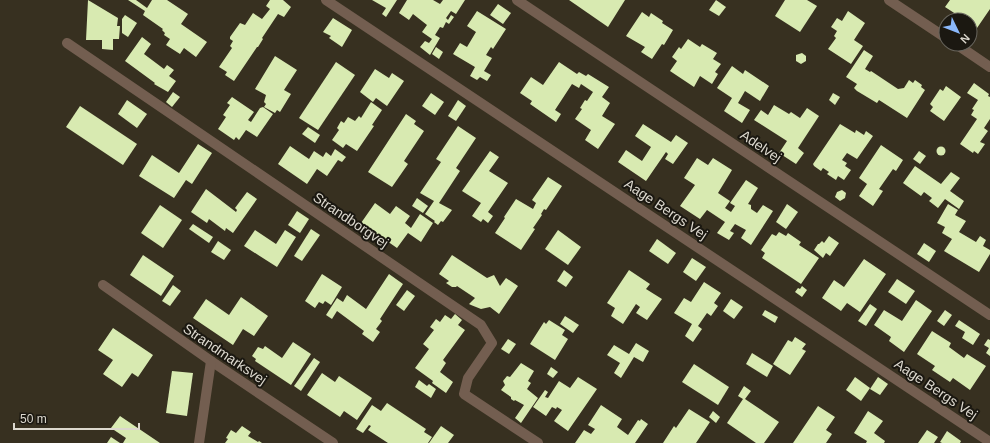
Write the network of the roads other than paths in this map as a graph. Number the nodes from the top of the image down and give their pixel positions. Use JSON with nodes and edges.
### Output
{"nodes":[{"id":1,"x":326,"y":0,"type":"edge"},
{"id":2,"x":517,"y":0,"type":"edge"},
{"id":3,"x":889,"y":0,"type":"edge"},
{"id":4,"x":938,"y":33,"type":"edge"},
{"id":5,"x":67,"y":43,"type":"dead end"},
{"id":6,"x":968,"y":52,"type":"edge"},
{"id":7,"x":990,"y":67,"type":"edge"},
{"id":8,"x":103,"y":285,"type":"dead end"},
{"id":9,"x":990,"y":315,"type":"edge"},
{"id":10,"x":211,"y":362,"type":"junction"},
{"id":11,"x":990,"y":442,"type":"edge"},
{"id":12,"x":199,"y":443,"type":"edge"},
{"id":13,"x":333,"y":443,"type":"edge"},
{"id":14,"x":538,"y":443,"type":"edge"}],
"edges":[{"from":1,"to":11,"type":"street","name":"Aage Bergs Vej"},
{"from":2,"to":9,"type":"street","name":"Adelvej"},
{"from":3,"to":4,"type":"street"},
{"from":5,"to":14,"type":"street","name":"Strandborgvej"},
{"from":6,"to":7,"type":"street"},
{"from":8,"to":10,"type":"street","name":"Strandmarksvej"},
{"from":10,"to":12,"type":"street"},
{"from":10,"to":13,"type":"street","name":"Strandmarksvej"}]}
